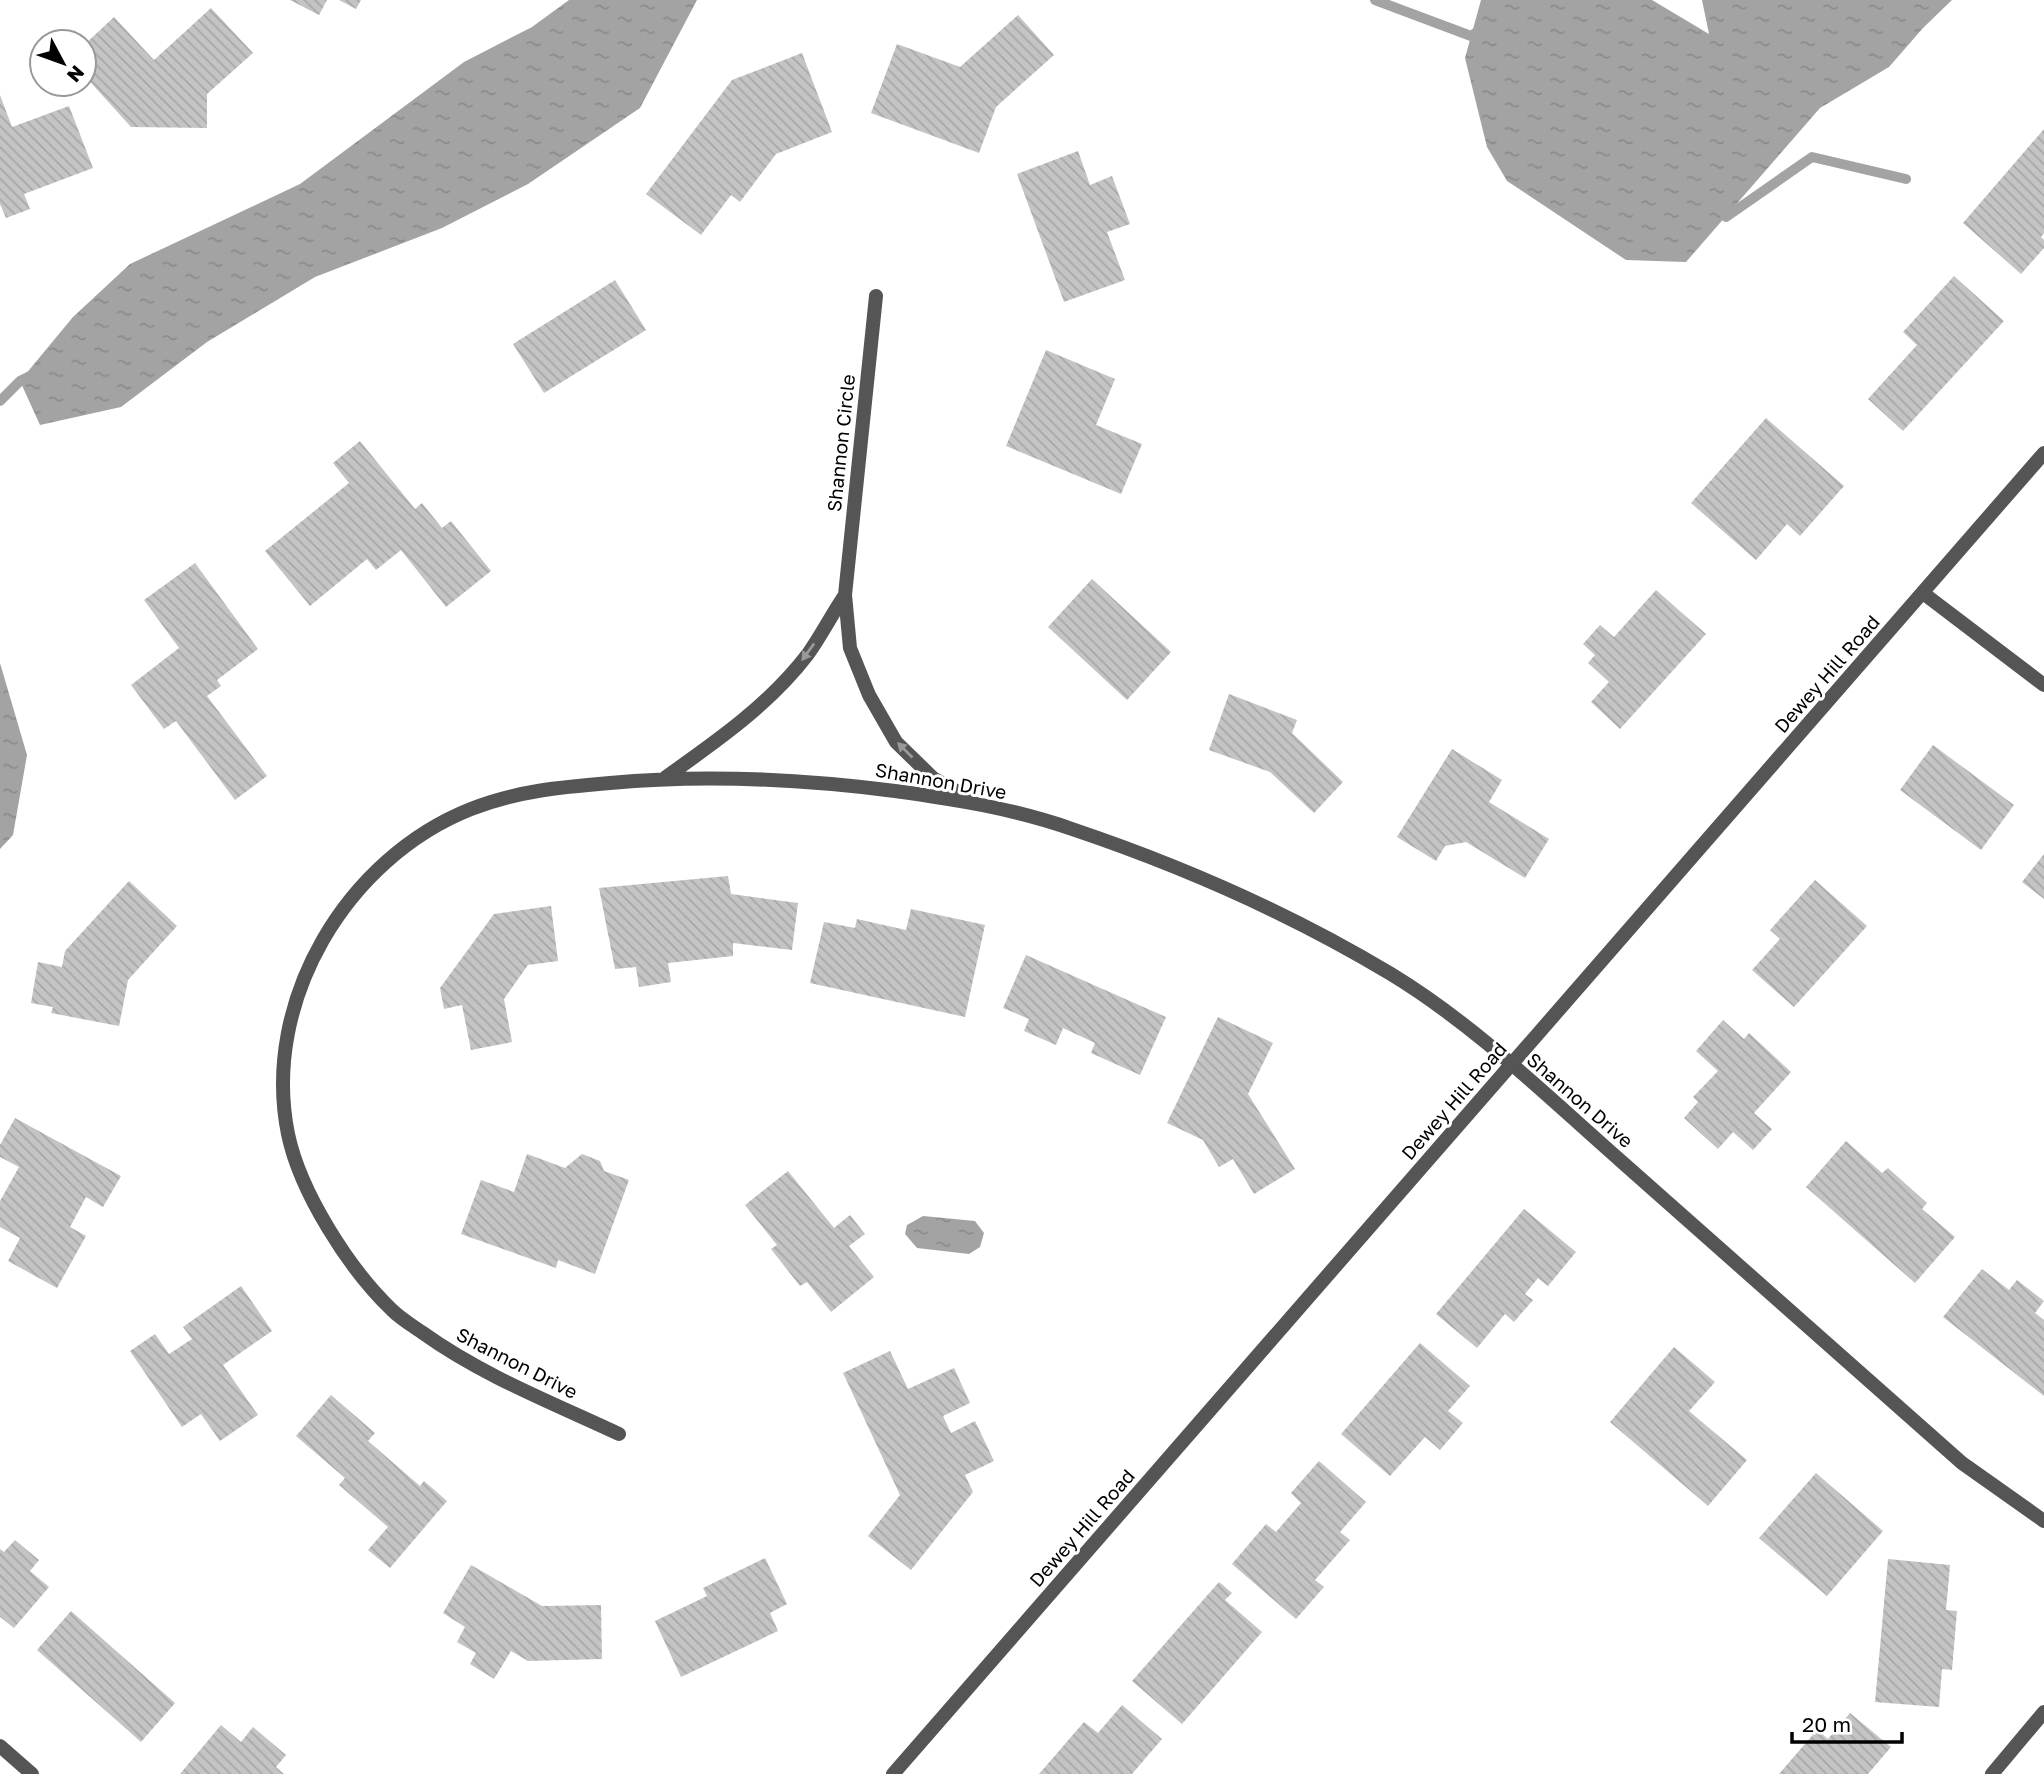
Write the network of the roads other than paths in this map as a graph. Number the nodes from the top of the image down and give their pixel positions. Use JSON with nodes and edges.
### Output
{"nodes":[{"id":1,"x":876,"y":296,"type":"dead end"},
{"id":2,"x":2044,"y":453,"type":"edge"},
{"id":3,"x":1923,"y":593,"type":"junction"},
{"id":4,"x":845,"y":595,"type":"junction"},
{"id":5,"x":2044,"y":685,"type":"edge"},
{"id":6,"x":666,"y":777,"type":"junction"},
{"id":7,"x":979,"y":804,"type":"junction"},
{"id":8,"x":1511,"y":1065,"type":"junction"},
{"id":9,"x":619,"y":1434,"type":"dead end"},
{"id":10,"x":2044,"y":1521,"type":"edge"},
{"id":11,"x":2044,"y":1712,"type":"edge"},
{"id":12,"x":0,"y":1746,"type":"edge"},
{"id":13,"x":32,"y":1774,"type":"edge"},
{"id":14,"x":893,"y":1774,"type":"edge"},
{"id":15,"x":1992,"y":1774,"type":"edge"}],
"edges":[{"from":1,"to":4,"type":"street","name":"Shannon Circle"},
{"from":2,"to":3,"type":"street","name":"Dewey Hill Road"},
{"from":3,"to":5,"type":"street"},
{"from":3,"to":8,"type":"street","name":"Dewey Hill Road"},
{"from":4,"to":6,"type":"street","name":"Shannon Circle","one_way":true},
{"from":7,"to":4,"type":"street","name":"Shannon Circle","one_way":true},
{"from":6,"to":7,"type":"street","name":"Shannon Drive"},
{"from":6,"to":9,"type":"street","name":"Shannon Drive"},
{"from":7,"to":8,"type":"street","name":"Shannon Drive"},
{"from":8,"to":10,"type":"street","name":"Shannon Drive"},
{"from":8,"to":14,"type":"street","name":"Dewey Hill Road"},
{"from":11,"to":15,"type":"street"},
{"from":12,"to":13,"type":"street"}]}
